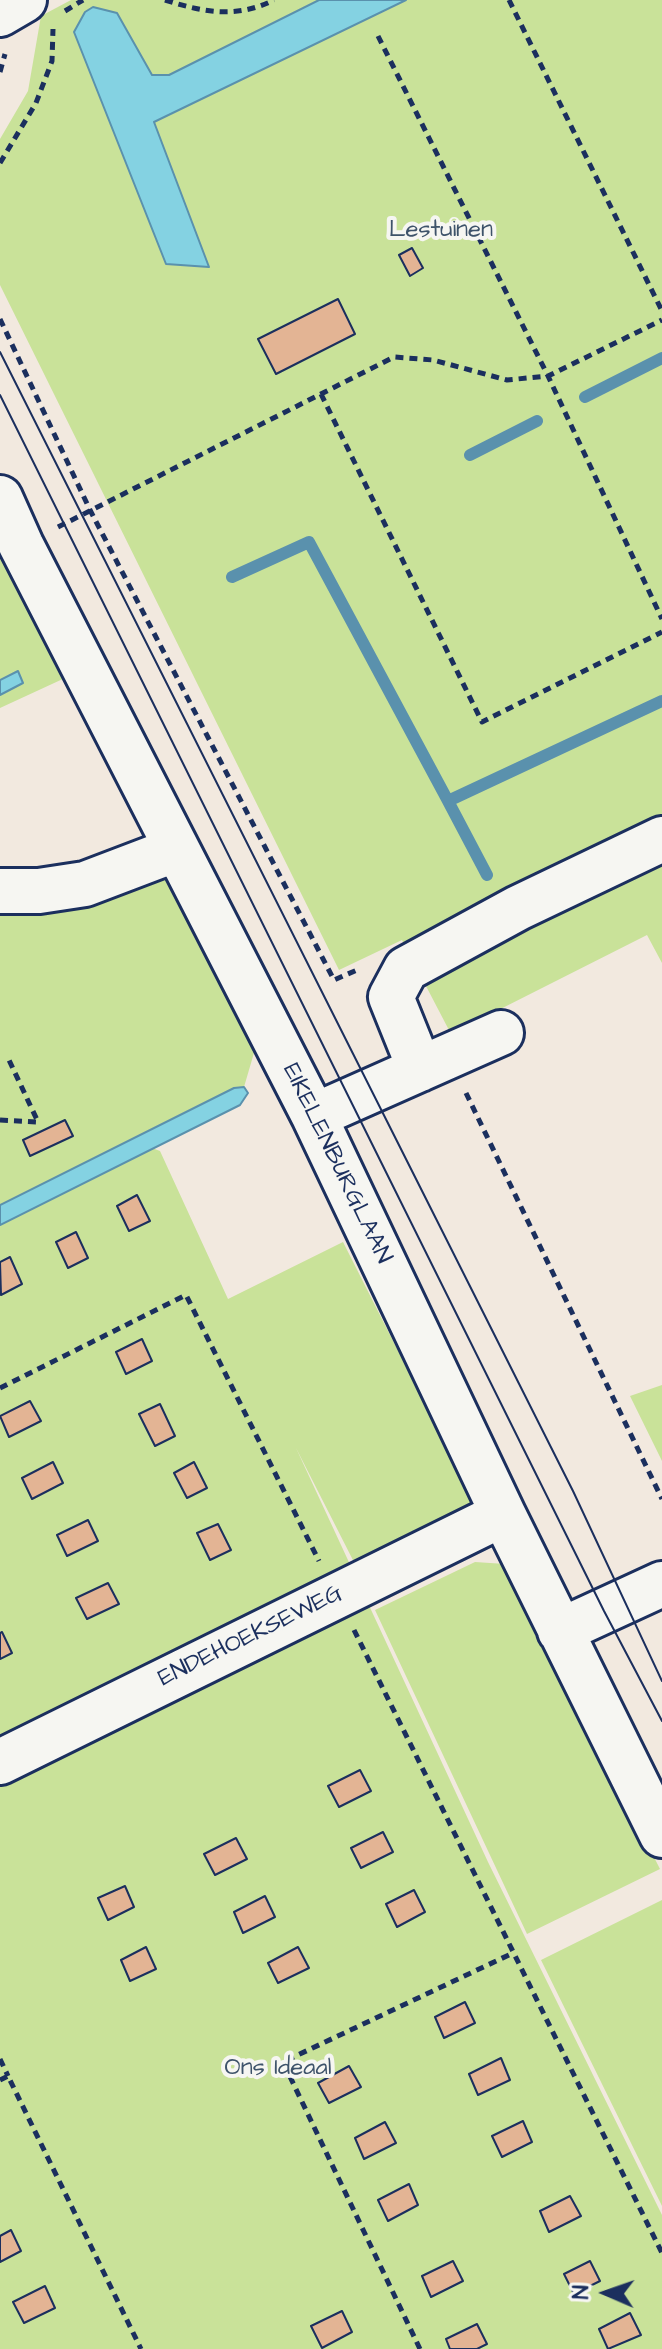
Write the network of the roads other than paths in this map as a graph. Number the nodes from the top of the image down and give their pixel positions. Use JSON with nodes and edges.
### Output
{"nodes":[{"id":1,"x":24,"y":0,"type":"edge"},
{"id":2,"x":0,"y":14,"type":"edge"},
{"id":3,"x":0,"y":498,"type":"edge"},
{"id":4,"x":662,"y":839,"type":"edge"},
{"id":5,"x":177,"y":849,"type":"junction"},
{"id":6,"x":0,"y":891,"type":"edge"},
{"id":7,"x":501,"y":1033,"type":"dead end"},
{"id":8,"x":434,"y":1062,"type":"junction"},
{"id":9,"x":314,"y":1116,"type":"junction"},
{"id":10,"x":503,"y":1514,"type":"junction"},
{"id":11,"x":662,"y":1584,"type":"edge"},
{"id":12,"x":560,"y":1631,"type":"junction"},
{"id":13,"x":0,"y":1762,"type":"edge"},
{"id":14,"x":662,"y":1835,"type":"edge"}],
"edges":[{"from":1,"to":2,"type":"street"},
{"from":3,"to":5,"type":"street","name":"EIKELENBURGLAAN"},
{"from":4,"to":8,"type":"street"},
{"from":5,"to":6,"type":"street"},
{"from":5,"to":9,"type":"street","name":"EIKELENBURGLAAN"},
{"from":7,"to":8,"type":"street"},
{"from":8,"to":9,"type":"street"},
{"from":9,"to":10,"type":"street","name":"EIKELENBURGLAAN"},
{"from":10,"to":12,"type":"street","name":"EIKELENBURGLAAN"},
{"from":10,"to":13,"type":"street","name":"ENDEHOEKSEWEG"},
{"from":11,"to":12,"type":"street"},
{"from":12,"to":14,"type":"street","name":"EIKELENBURGLAAN"}]}
